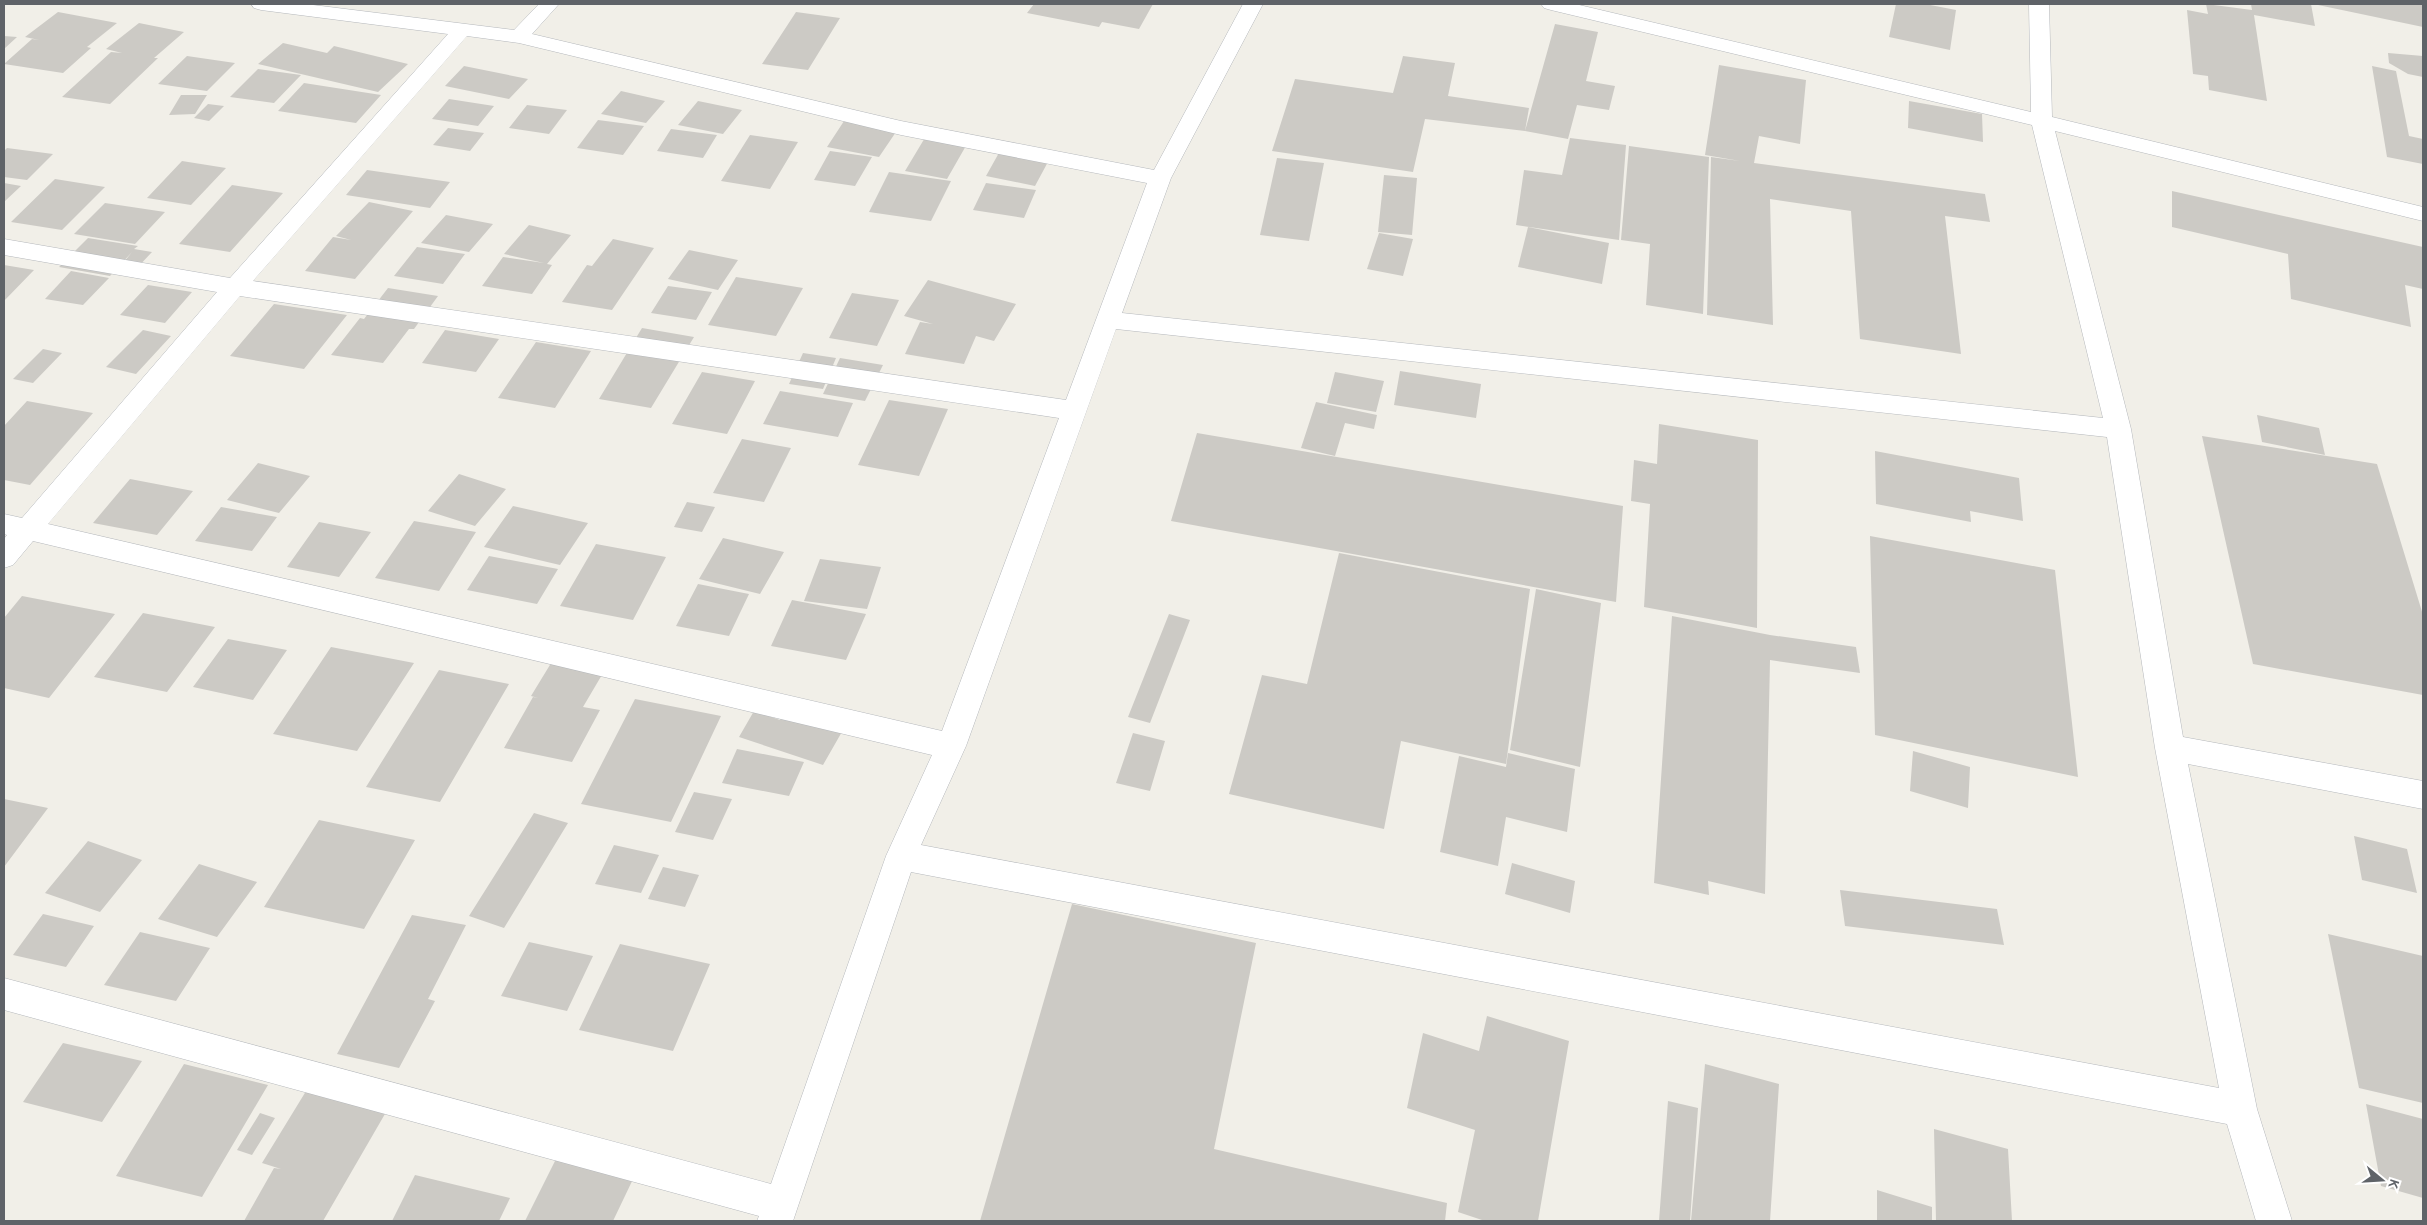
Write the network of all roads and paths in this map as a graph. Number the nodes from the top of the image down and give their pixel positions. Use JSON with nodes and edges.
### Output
{"nodes":[{"id":1,"x":260,"y":4,"type":"edge"},
{"id":2,"x":549,"y":4,"type":"edge"},
{"id":3,"x":1253,"y":4,"type":"edge"},
{"id":4,"x":1551,"y":4,"type":"edge"},
{"id":5,"x":2039,"y":4,"type":"edge"},
{"id":6,"x":461,"y":30,"type":"junction"},
{"id":7,"x":519,"y":37,"type":"junction"},
{"id":8,"x":2042,"y":122,"type":"junction"},
{"id":9,"x":1160,"y":178,"type":"junction"},
{"id":10,"x":2423,"y":214,"type":"edge"},
{"id":11,"x":4,"y":247,"type":"edge"},
{"id":12,"x":235,"y":287,"type":"junction"},
{"id":13,"x":1107,"y":320,"type":"junction"},
{"id":14,"x":1074,"y":411,"type":"junction"},
{"id":15,"x":2118,"y":430,"type":"junction"},
{"id":16,"x":16,"y":526,"type":"edge"},
{"id":17,"x":4,"y":557,"type":"edge"},
{"id":18,"x":951,"y":746,"type":"junction"},
{"id":19,"x":2170,"y":748,"type":"junction"},
{"id":20,"x":2423,"y":796,"type":"edge"},
{"id":21,"x":901,"y":856,"type":"junction"},
{"id":22,"x":4,"y":994,"type":"edge"},
{"id":23,"x":2240,"y":1109,"type":"junction"},
{"id":24,"x":778,"y":1213,"type":"edge"},
{"id":25,"x":2274,"y":1221,"type":"edge"}],
"edges":[{"from":1,"to":6,"type":"street"},
{"from":2,"to":7,"type":"street"},
{"from":3,"to":9,"type":"street"},
{"from":4,"to":8,"type":"street"},
{"from":5,"to":8,"type":"street"},
{"from":6,"to":7,"type":"street"},
{"from":6,"to":12,"type":"street"},
{"from":7,"to":9,"type":"street"},
{"from":8,"to":10,"type":"street"},
{"from":8,"to":15,"type":"street"},
{"from":9,"to":13,"type":"street"},
{"from":11,"to":12,"type":"street"},
{"from":12,"to":14,"type":"street"},
{"from":12,"to":16,"type":"street"},
{"from":13,"to":14,"type":"street"},
{"from":13,"to":15,"type":"street"},
{"from":14,"to":18,"type":"street"},
{"from":15,"to":19,"type":"street"},
{"from":16,"to":17,"type":"street"},
{"from":16,"to":18,"type":"street"},
{"from":18,"to":21,"type":"street"},
{"from":19,"to":20,"type":"street"},
{"from":19,"to":23,"type":"street"},
{"from":21,"to":23,"type":"street"},
{"from":21,"to":24,"type":"street"},
{"from":22,"to":24,"type":"street"},
{"from":23,"to":25,"type":"street"}]}
